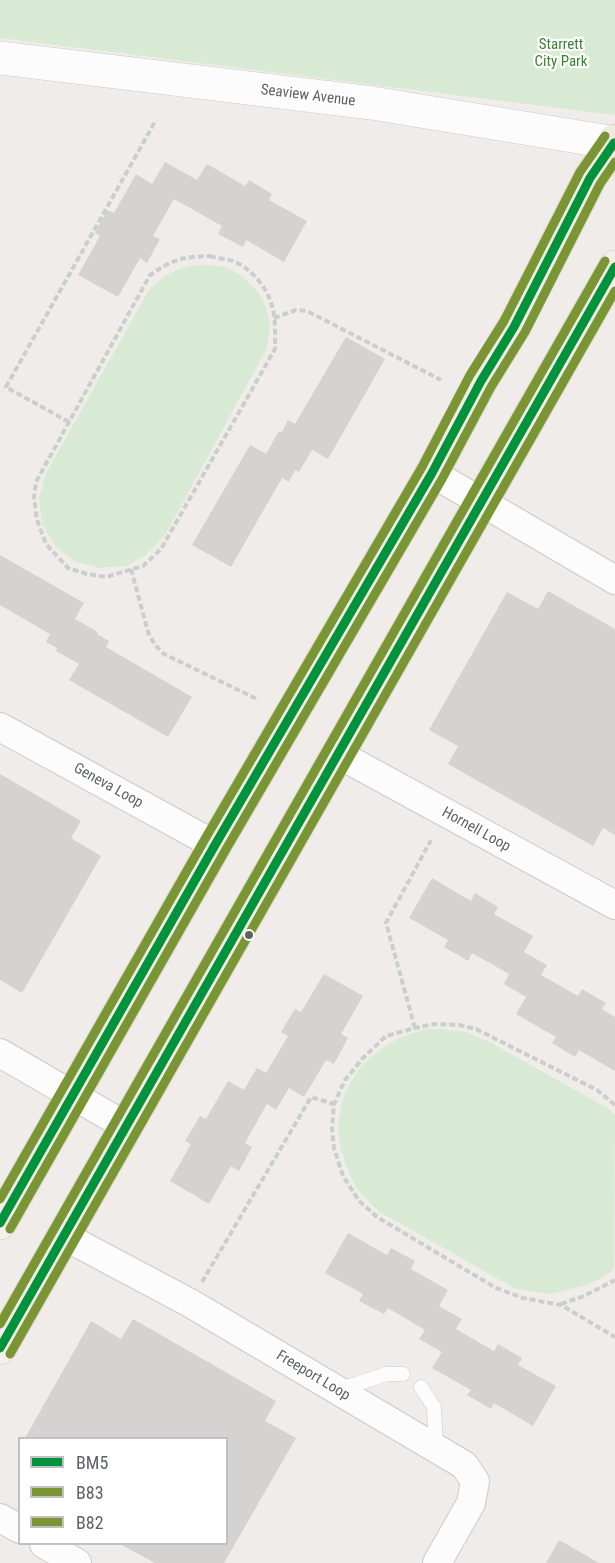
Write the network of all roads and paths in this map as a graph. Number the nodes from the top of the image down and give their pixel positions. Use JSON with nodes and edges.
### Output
{"nodes":[{"id":1,"x":0,"y":58,"type":"edge"},
{"id":2,"x":156,"y":120,"type":"dead end"},
{"id":3,"x":615,"y":142,"type":"edge"},
{"id":4,"x":615,"y":267,"type":"edge"},
{"id":5,"x":273,"y":318,"type":"junction"},
{"id":6,"x":441,"y":380,"type":"dead end"},
{"id":7,"x":69,"y":422,"type":"junction"},
{"id":8,"x":432,"y":473,"type":"junction"},
{"id":9,"x":482,"y":502,"type":"junction"},
{"id":10,"x":131,"y":569,"type":"junction"},
{"id":11,"x":615,"y":580,"type":"edge"},
{"id":12,"x":259,"y":700,"type":"dead end"},
{"id":13,"x":0,"y":727,"type":"edge"},
{"id":14,"x":338,"y":754,"type":"junction"},
{"id":15,"x":431,"y":840,"type":"dead end"},
{"id":16,"x":215,"y":845,"type":"junction"},
{"id":17,"x":615,"y":905,"type":"edge"},
{"id":18,"x":415,"y":1028,"type":"junction"},
{"id":19,"x":0,"y":1053,"type":"edge"},
{"id":20,"x":73,"y":1096,"type":"junction"},
{"id":21,"x":334,"y":1104,"type":"junction"},
{"id":22,"x":615,"y":1105,"type":"edge"},
{"id":23,"x":126,"y":1126,"type":"junction"},
{"id":24,"x":0,"y":1223,"type":"edge"},
{"id":25,"x":64,"y":1236,"type":"junction"},
{"id":26,"x":615,"y":1280,"type":"edge"},
{"id":27,"x":190,"y":1303,"type":"junction"},
{"id":28,"x":561,"y":1305,"type":"junction"},
{"id":29,"x":615,"y":1337,"type":"edge"},
{"id":30,"x":0,"y":1348,"type":"edge"},
{"id":31,"x":403,"y":1374,"type":"dead end"},
{"id":32,"x":422,"y":1387,"type":"dead end"},
{"id":33,"x":338,"y":1391,"type":"junction"},
{"id":34,"x":436,"y":1449,"type":"junction"},
{"id":35,"x":0,"y":1518,"type":"edge"},
{"id":36,"x":18,"y":1528,"type":"edge"},
{"id":37,"x":46,"y":1545,"type":"edge"},
{"id":38,"x":441,"y":1561,"type":"edge"},
{"id":39,"x":77,"y":1563,"type":"edge"}],
"edges":[{"from":1,"to":3,"type":"street","name":"Seaview Avenue"},
{"from":2,"to":7,"type":"path"},
{"from":3,"to":8,"type":"main road"},
{"from":4,"to":9,"type":"main road"},
{"from":5,"to":6,"type":"path"},
{"from":5,"to":7,"type":"path"},
{"from":5,"to":10,"type":"path"},
{"from":7,"to":10,"type":"path"},
{"from":8,"to":9,"type":"street"},
{"from":8,"to":16,"type":"main road"},
{"from":9,"to":11,"type":"street"},
{"from":9,"to":14,"type":"main road"},
{"from":10,"to":12,"type":"path"},
{"from":13,"to":16,"type":"street","name":"Geneva Loop"},
{"from":14,"to":17,"type":"street","name":"Hornell Loop"},
{"from":14,"to":23,"type":"main road"},
{"from":15,"to":18,"type":"path"},
{"from":16,"to":20,"type":"main road"},
{"from":18,"to":21,"type":"path"},
{"from":18,"to":22,"type":"path"},
{"from":19,"to":20,"type":"street"},
{"from":20,"to":23,"type":"street"},
{"from":20,"to":24,"type":"main road"},
{"from":21,"to":27,"type":"path"},
{"from":21,"to":28,"type":"path"},
{"from":23,"to":25,"type":"main road"},
{"from":25,"to":27,"type":"street","name":"Freeport Loop"},
{"from":25,"to":30,"type":"main road"},
{"from":26,"to":28,"type":"path"},
{"from":27,"to":33,"type":"street","name":"Freeport Loop"},
{"from":28,"to":29,"type":"path"},
{"from":31,"to":33,"type":"lane"},
{"from":32,"to":34,"type":"lane"},
{"from":33,"to":34,"type":"street","name":"Freeport Loop"},
{"from":34,"to":38,"type":"street","name":"Freeport Loop"},
{"from":35,"to":36,"type":"street"},
{"from":37,"to":39,"type":"street"}]}
